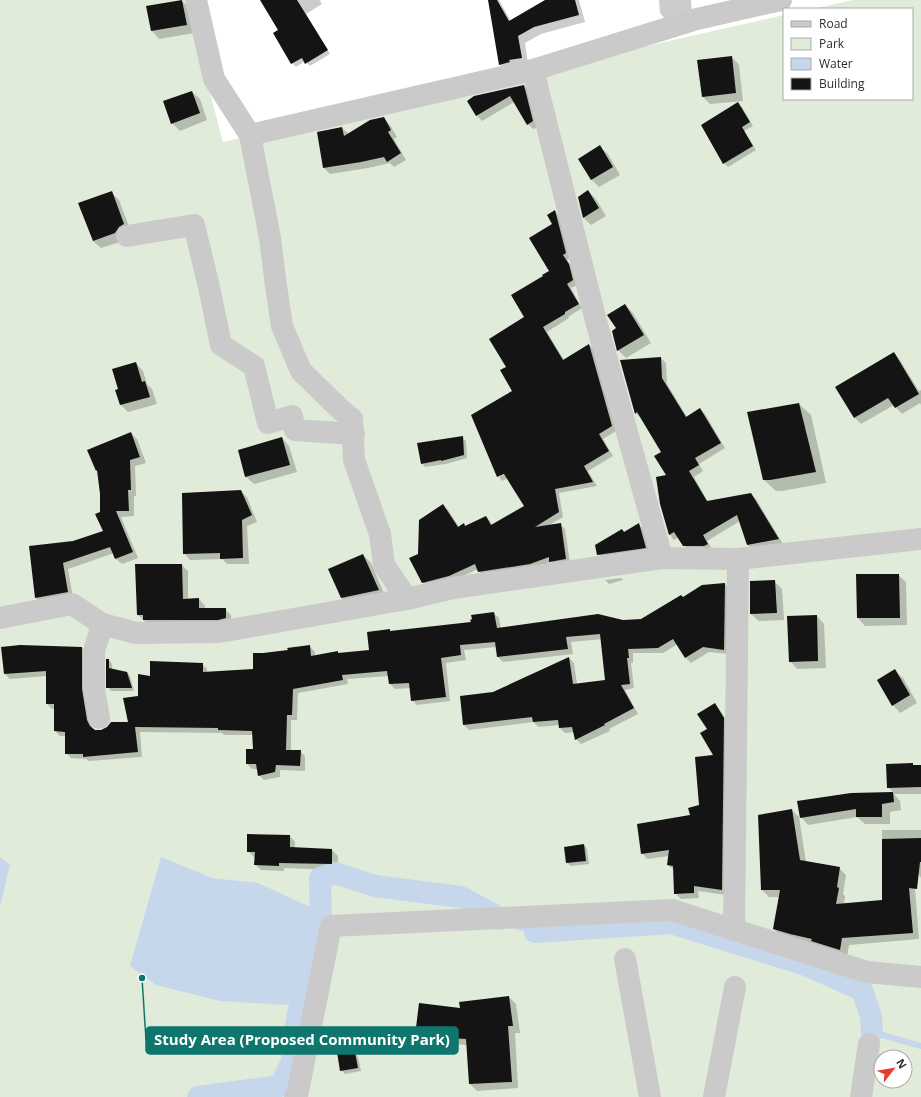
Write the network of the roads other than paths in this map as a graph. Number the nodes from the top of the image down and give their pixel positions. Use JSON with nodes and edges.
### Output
{"nodes":[{"id":1,"x":196,"y":0,"type":"edge"},
{"id":2,"x":781,"y":0,"type":"edge"},
{"id":3,"x":533,"y":70,"type":"junction"},
{"id":4,"x":250,"y":135,"type":"junction"},
{"id":5,"x":127,"y":236,"type":"dead end"},
{"id":6,"x":354,"y":434,"type":"junction"},
{"id":7,"x":921,"y":539,"type":"edge"},
{"id":8,"x":662,"y":558,"type":"junction"},
{"id":9,"x":738,"y":559,"type":"junction"},
{"id":10,"x":407,"y":599,"type":"junction"},
{"id":11,"x":0,"y":618,"type":"edge"},
{"id":12,"x":102,"y":624,"type":"junction"},
{"id":13,"x":99,"y":718,"type":"dead end"},
{"id":14,"x":734,"y":930,"type":"junction"},
{"id":15,"x":624,"y":959,"type":"dead end"},
{"id":16,"x":921,"y":977,"type":"edge"},
{"id":17,"x":735,"y":987,"type":"dead end"},
{"id":18,"x":869,"y":1044,"type":"dead end"},
{"id":19,"x":295,"y":1097,"type":"edge"},
{"id":20,"x":650,"y":1097,"type":"edge"},
{"id":21,"x":714,"y":1097,"type":"edge"},
{"id":22,"x":861,"y":1097,"type":"edge"}],
"edges":[{"from":1,"to":4,"type":"street"},
{"from":2,"to":3,"type":"street"},
{"from":3,"to":4,"type":"street"},
{"from":3,"to":8,"type":"street"},
{"from":4,"to":6,"type":"street"},
{"from":5,"to":6,"type":"street"},
{"from":6,"to":10,"type":"street"},
{"from":7,"to":9,"type":"street"},
{"from":8,"to":9,"type":"street"},
{"from":8,"to":10,"type":"street"},
{"from":9,"to":14,"type":"street"},
{"from":10,"to":12,"type":"street"},
{"from":11,"to":12,"type":"street"},
{"from":12,"to":13,"type":"street"},
{"from":14,"to":16,"type":"street"},
{"from":14,"to":19,"type":"street"},
{"from":15,"to":20,"type":"street"},
{"from":17,"to":21,"type":"street"},
{"from":18,"to":22,"type":"street"}]}
